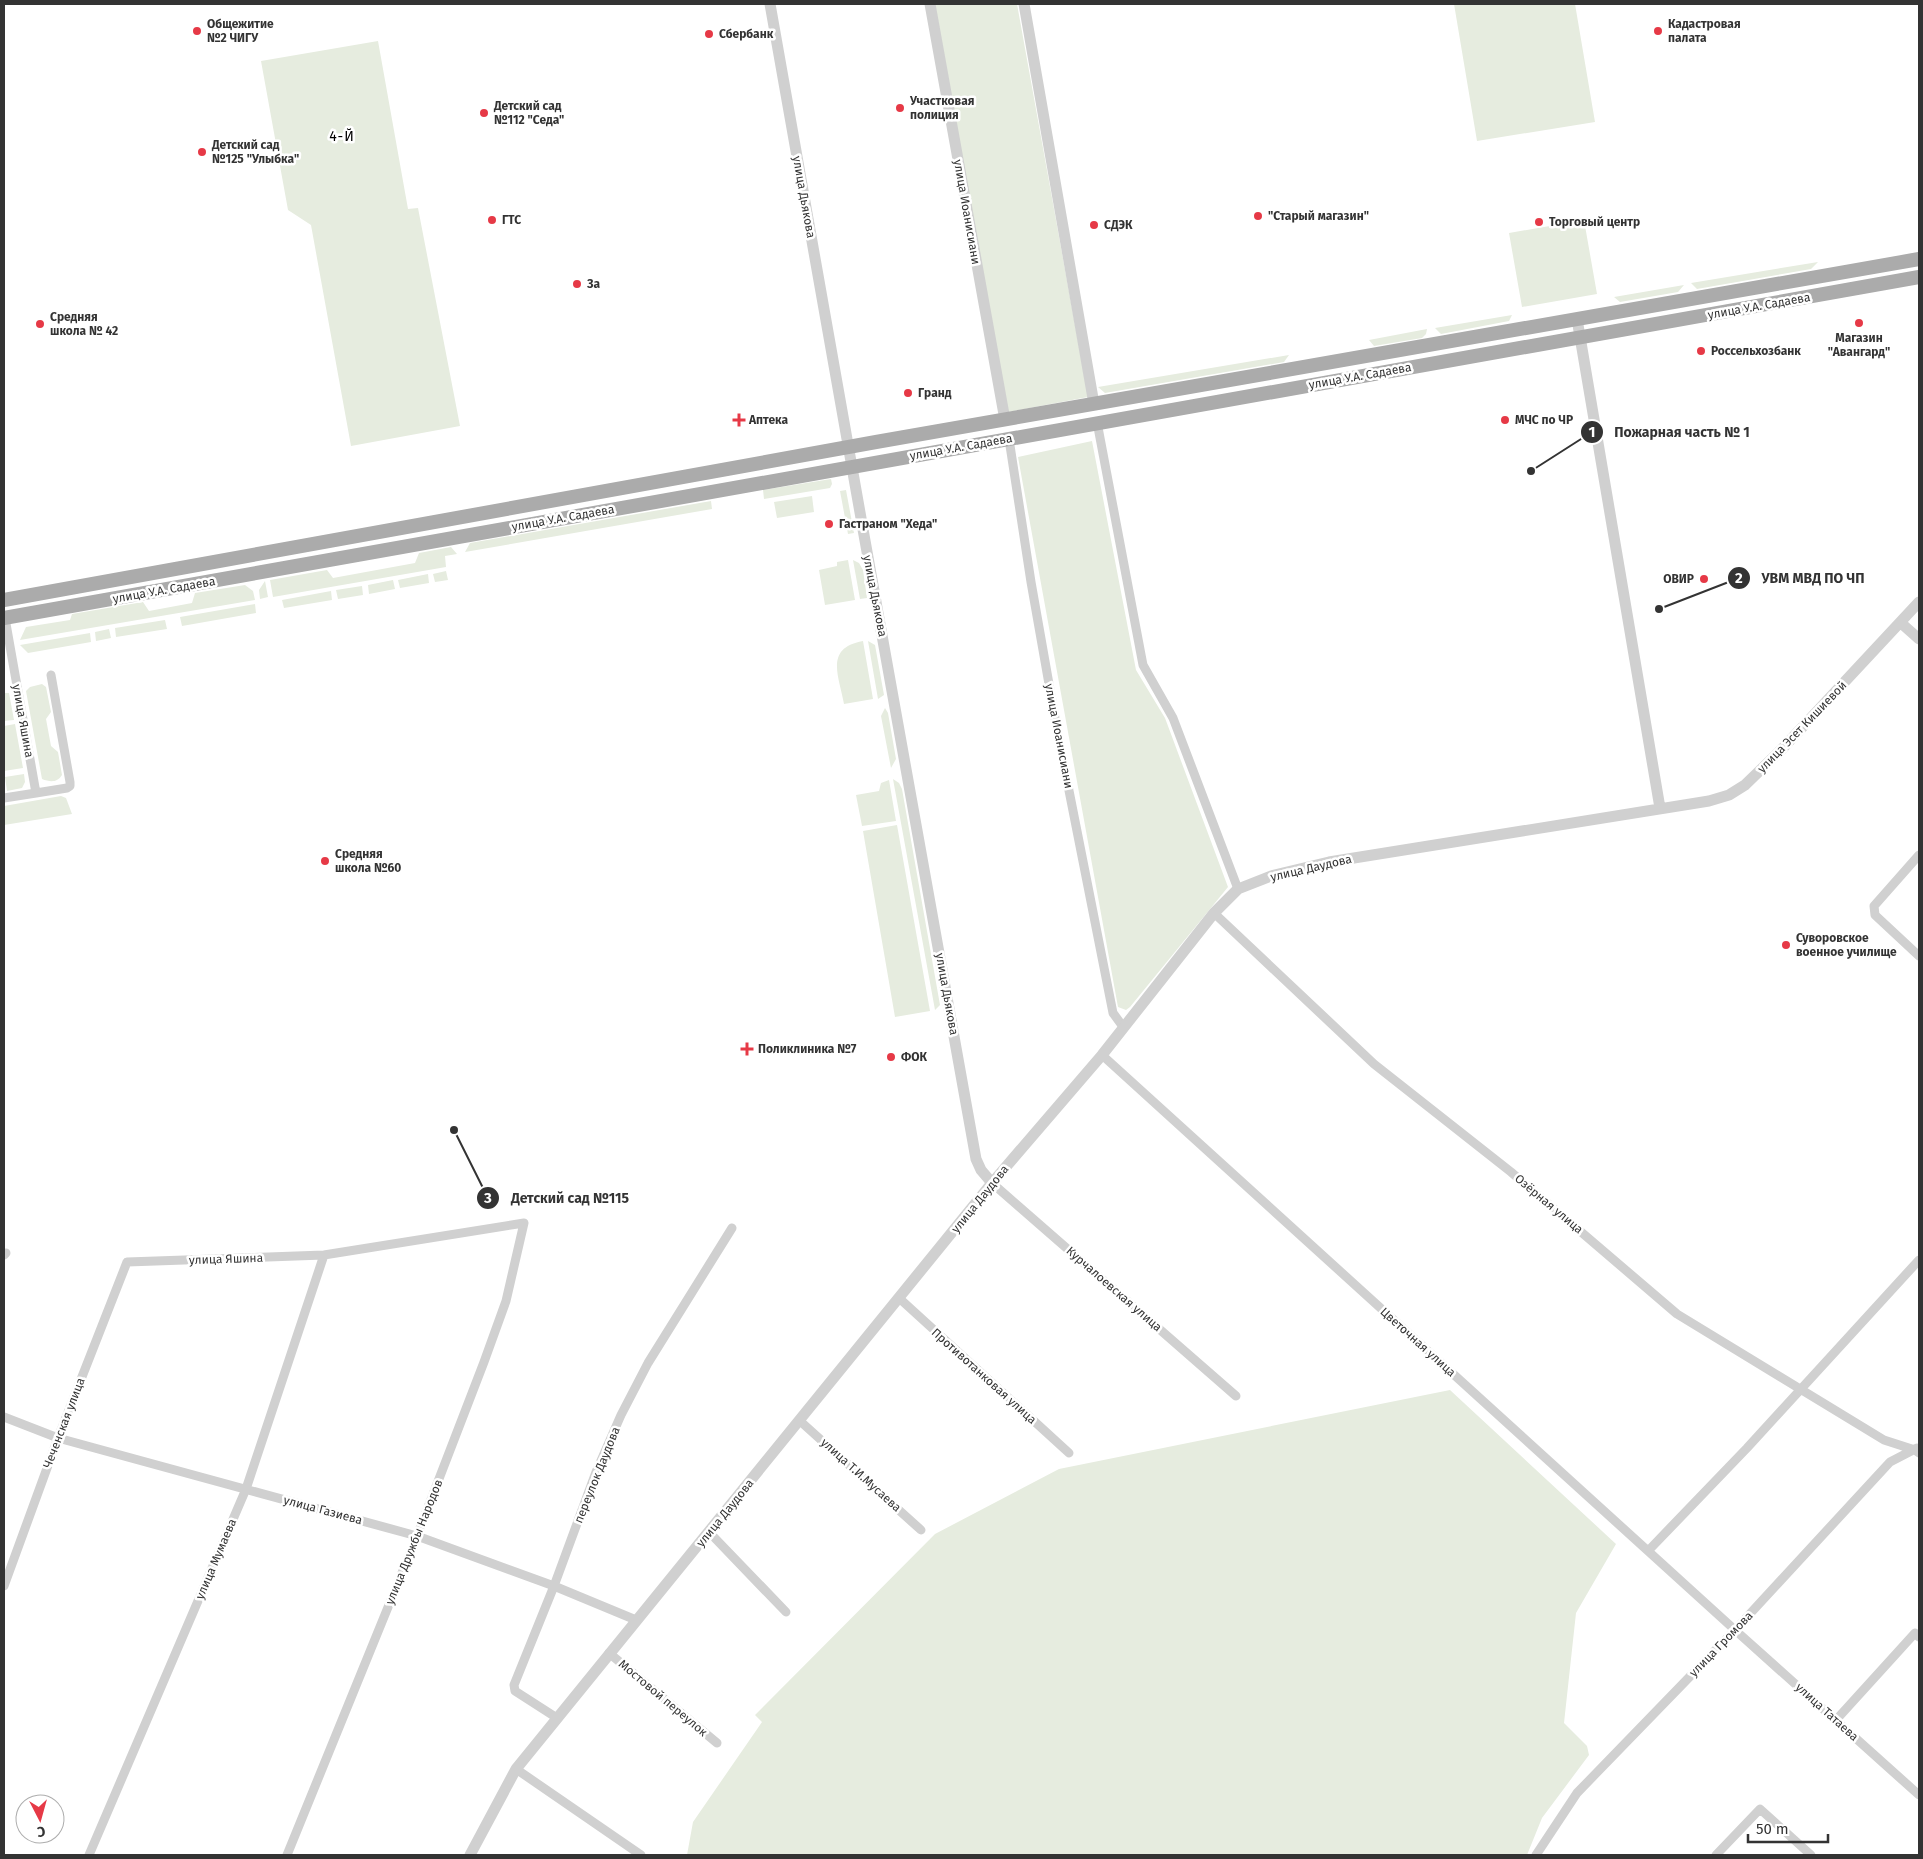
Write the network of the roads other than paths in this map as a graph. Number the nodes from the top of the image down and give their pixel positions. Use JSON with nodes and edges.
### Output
{"nodes":[{"id":1,"x":770,"y":4,"type":"edge"},
{"id":2,"x":930,"y":4,"type":"edge"},
{"id":3,"x":1024,"y":4,"type":"edge"},
{"id":4,"x":1919,"y":259,"type":"edge"},
{"id":5,"x":1919,"y":277,"type":"edge"},
{"id":6,"x":1577,"y":319,"type":"junction"},
{"id":7,"x":1580,"y":337,"type":"junction"},
{"id":8,"x":1094,"y":404,"type":"junction"},
{"id":9,"x":1005,"y":420,"type":"junction"},
{"id":10,"x":1097,"y":422,"type":"junction"},
{"id":11,"x":1009,"y":439,"type":"junction"},
{"id":12,"x":849,"y":447,"type":"junction"},
{"id":13,"x":852,"y":466,"type":"junction"},
{"id":14,"x":4,"y":600,"type":"edge"},
{"id":15,"x":1919,"y":602,"type":"edge"},
{"id":16,"x":4,"y":618,"type":"edge"},
{"id":17,"x":1901,"y":623,"type":"junction"},
{"id":18,"x":1919,"y":639,"type":"edge"},
{"id":19,"x":51,"y":676,"type":"dead end"},
{"id":20,"x":36,"y":793,"type":"junction"},
{"id":21,"x":4,"y":798,"type":"edge"},
{"id":22,"x":1660,"y":808,"type":"junction"},
{"id":23,"x":1919,"y":855,"type":"edge"},
{"id":24,"x":1238,"y":889,"type":"junction"},
{"id":25,"x":1214,"y":913,"type":"junction"},
{"id":26,"x":1919,"y":956,"type":"edge"},
{"id":27,"x":1124,"y":1028,"type":"junction"},
{"id":28,"x":1102,"y":1055,"type":"junction"},
{"id":29,"x":992,"y":1183,"type":"junction"},
{"id":30,"x":524,"y":1223,"type":"joint"},
{"id":31,"x":732,"y":1228,"type":"dead end"},
{"id":32,"x":324,"y":1255,"type":"junction"},
{"id":33,"x":1919,"y":1260,"type":"edge"},
{"id":34,"x":127,"y":1262,"type":"joint"},
{"id":35,"x":899,"y":1298,"type":"junction"},
{"id":36,"x":1801,"y":1390,"type":"junction"},
{"id":37,"x":1236,"y":1396,"type":"dead end"},
{"id":38,"x":4,"y":1417,"type":"edge"},
{"id":39,"x":800,"y":1421,"type":"junction"},
{"id":40,"x":58,"y":1438,"type":"junction"},
{"id":41,"x":1918,"y":1450,"type":"edge"},
{"id":42,"x":1068,"y":1453,"type":"dead end"},
{"id":43,"x":246,"y":1490,"type":"junction"},
{"id":44,"x":921,"y":1530,"type":"dead end"},
{"id":45,"x":709,"y":1532,"type":"junction"},
{"id":46,"x":417,"y":1536,"type":"junction"},
{"id":47,"x":1648,"y":1551,"type":"junction"},
{"id":48,"x":4,"y":1586,"type":"edge"},
{"id":49,"x":554,"y":1586,"type":"junction"},
{"id":50,"x":786,"y":1612,"type":"dead end"},
{"id":51,"x":636,"y":1620,"type":"junction"},
{"id":52,"x":1734,"y":1630,"type":"junction"},
{"id":53,"x":1919,"y":1637,"type":"edge"},
{"id":54,"x":609,"y":1653,"type":"junction"},
{"id":55,"x":557,"y":1718,"type":"junction"},
{"id":56,"x":1836,"y":1720,"type":"junction"},
{"id":57,"x":717,"y":1743,"type":"dead end"},
{"id":58,"x":516,"y":1769,"type":"junction"},
{"id":59,"x":1919,"y":1795,"type":"edge"},
{"id":60,"x":89,"y":1855,"type":"edge"},
{"id":61,"x":287,"y":1855,"type":"edge"},
{"id":62,"x":470,"y":1855,"type":"edge"},
{"id":63,"x":641,"y":1855,"type":"edge"},
{"id":64,"x":1536,"y":1855,"type":"edge"},
{"id":65,"x":1716,"y":1855,"type":"edge"},
{"id":66,"x":1811,"y":1855,"type":"edge"}],
"edges":[{"from":1,"to":12,"type":"street","name":"улица Дьякова"},
{"from":2,"to":9,"type":"street","name":"улица Иоанисиани"},
{"from":3,"to":8,"type":"street"},
{"from":4,"to":6,"type":"main road","name":"улица У.А. Садаева"},
{"from":5,"to":7,"type":"main road","name":"улица У.А. Садаева"},
{"from":6,"to":7,"type":"street"},
{"from":6,"to":8,"type":"main road","name":"улица У.А. Садаева"},
{"from":7,"to":10,"type":"main road","name":"улица У.А. Садаева"},
{"from":7,"to":22,"type":"street"},
{"from":8,"to":9,"type":"main road","name":"улица У.А. Садаева"},
{"from":9,"to":12,"type":"main road","name":"улица У.А. Садаева"},
{"from":10,"to":11,"type":"main road","name":"улица У.А. Садаева"},
{"from":10,"to":24,"type":"street"},
{"from":11,"to":13,"type":"main road","name":"улица У.А. Садаева"},
{"from":11,"to":27,"type":"street","name":"улица Иоанисиани"},
{"from":12,"to":13,"type":"street","name":"улица Дьякова"},
{"from":12,"to":14,"type":"main road","name":"улица У.А. Садаева"},
{"from":13,"to":16,"type":"main road","name":"улица У.А. Садаева"},
{"from":13,"to":29,"type":"street","name":"улица Дьякова"},
{"from":15,"to":17,"type":"street","name":"улица Эсет Кишиевой"},
{"from":16,"to":20,"type":"street","name":"улица Яшина"},
{"from":17,"to":18,"type":"street"},
{"from":17,"to":22,"type":"street","name":"улица Эсет Кишиевой"},
{"from":19,"to":20,"type":"street"},
{"from":20,"to":21,"type":"street"},
{"from":22,"to":24,"type":"street","name":"улица Даудова"},
{"from":23,"to":26,"type":"street"},
{"from":24,"to":25,"type":"street","name":"улица Даудова"},
{"from":25,"to":27,"type":"street","name":"улица Даудова"},
{"from":25,"to":36,"type":"street","name":"Озёрная улица"},
{"from":27,"to":28,"type":"street","name":"улица Даудова"},
{"from":28,"to":29,"type":"street","name":"улица Даудова"},
{"from":28,"to":47,"type":"street","name":"Цветочная улица"},
{"from":29,"to":35,"type":"street","name":"улица Даудова"},
{"from":29,"to":37,"type":"street","name":"Курчалоевская улица"},
{"from":30,"to":32,"type":"street","name":"улица Яшина"},
{"from":30,"to":46,"type":"street","name":"улица Дружбы Народов"},
{"from":31,"to":49,"type":"street","name":"переулок Даудова"},
{"from":32,"to":34,"type":"street","name":"улица Яшина"},
{"from":32,"to":43,"type":"street","name":"улица Мумаева"},
{"from":33,"to":36,"type":"street"},
{"from":34,"to":40,"type":"street","name":"Чеченская улица"},
{"from":35,"to":39,"type":"street","name":"улица Даудова"},
{"from":35,"to":42,"type":"street","name":"Противотанковая улица"},
{"from":36,"to":41,"type":"street","name":"Озёрная улица"},
{"from":36,"to":47,"type":"street"},
{"from":38,"to":40,"type":"street","name":"улица Газиева"},
{"from":39,"to":44,"type":"street","name":"улица Т.И.Мусаева"},
{"from":39,"to":45,"type":"street","name":"улица Даудова"},
{"from":40,"to":43,"type":"street","name":"улица Газиева"},
{"from":40,"to":48,"type":"street","name":"Чеченская улица"},
{"from":41,"to":52,"type":"street","name":"улица Громова"},
{"from":43,"to":46,"type":"street","name":"улица Газиева"},
{"from":43,"to":60,"type":"street","name":"улица Мумаева"},
{"from":45,"to":50,"type":"street"},
{"from":45,"to":51,"type":"street","name":"улица Даудова"},
{"from":46,"to":49,"type":"street","name":"улица Газиева"},
{"from":46,"to":61,"type":"street","name":"улица Дружбы Народов"},
{"from":47,"to":52,"type":"street","name":"Цветочная улица"},
{"from":49,"to":51,"type":"street","name":"улица Газиева"},
{"from":49,"to":55,"type":"street","name":"переулок Даудова"},
{"from":51,"to":54,"type":"street","name":"улица Даудова"},
{"from":52,"to":56,"type":"street","name":"улица Татаева"},
{"from":52,"to":64,"type":"street","name":"улица Громова"},
{"from":53,"to":56,"type":"street"},
{"from":54,"to":55,"type":"street","name":"улица Даудова"},
{"from":54,"to":57,"type":"street","name":"Мостовой переулок"},
{"from":55,"to":58,"type":"street","name":"улица Даудова"},
{"from":56,"to":59,"type":"street","name":"улица Татаева"},
{"from":58,"to":62,"type":"street","name":"улица Даудова"},
{"from":58,"to":63,"type":"street"},
{"from":65,"to":66,"type":"street"}]}
